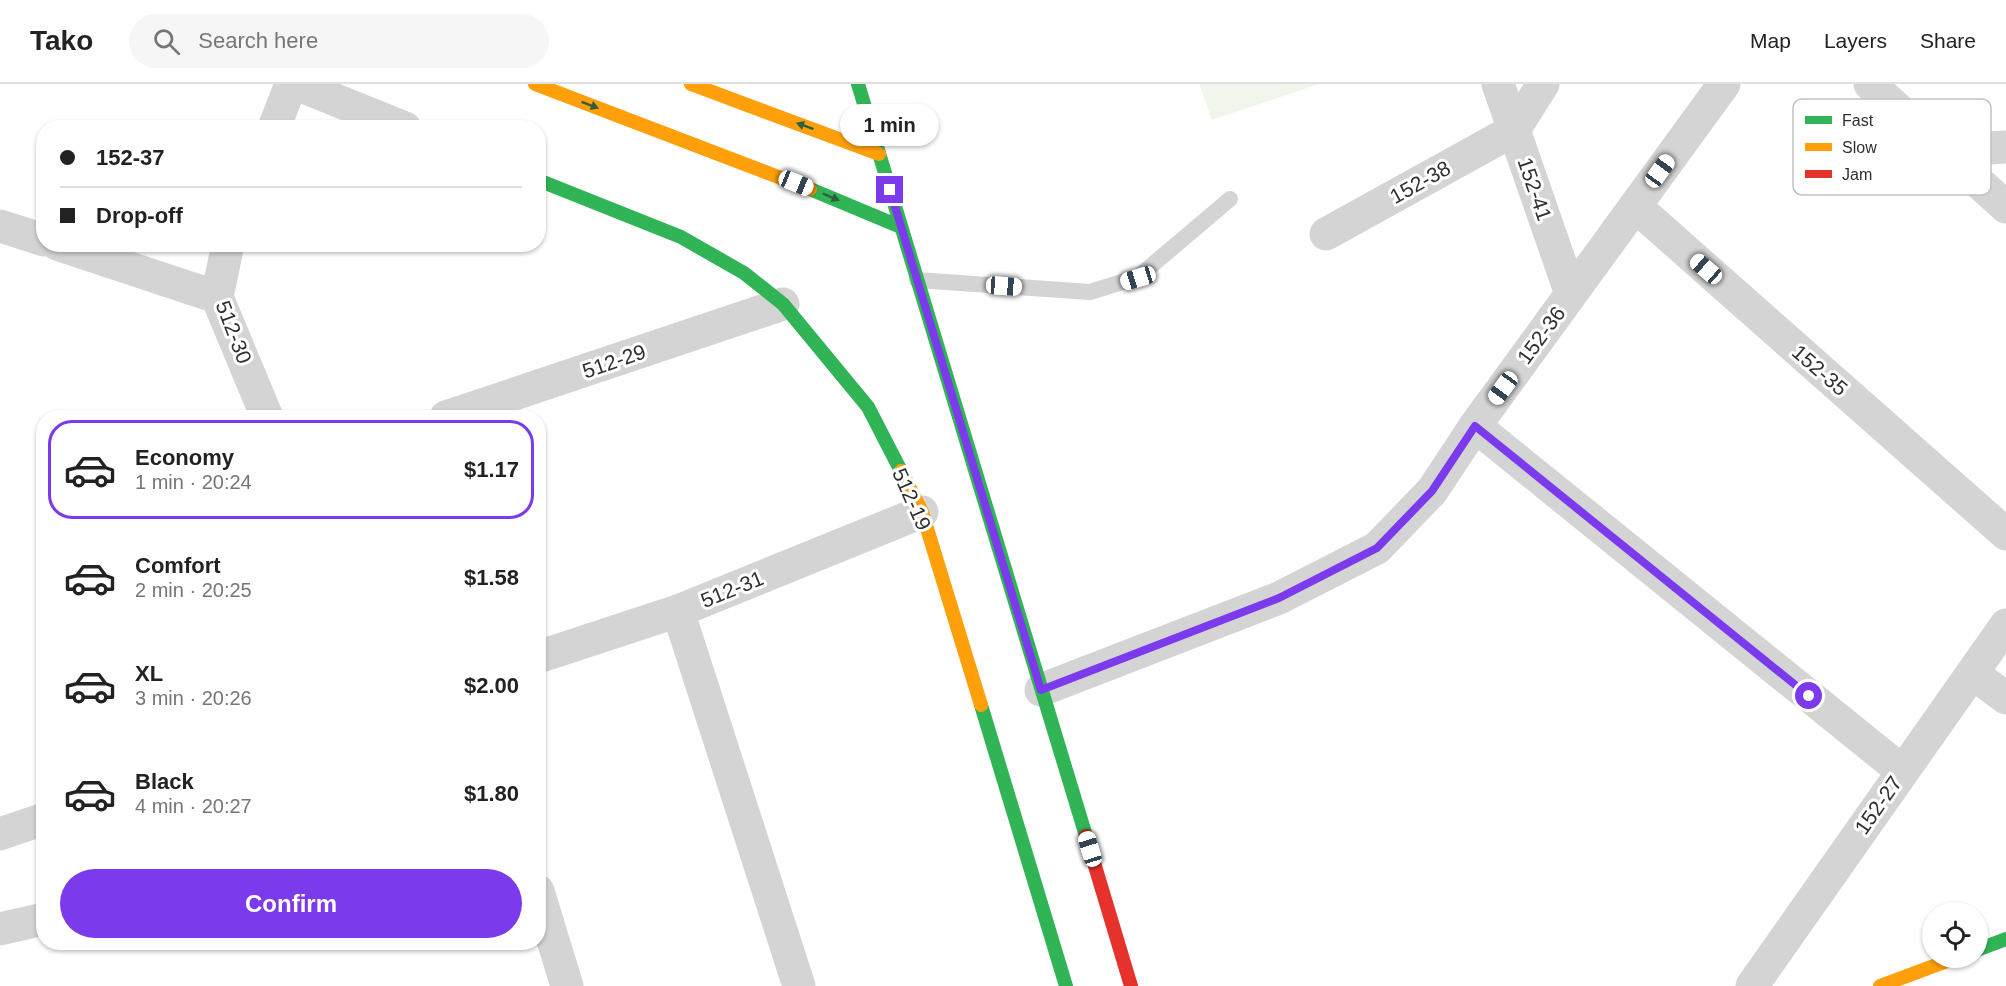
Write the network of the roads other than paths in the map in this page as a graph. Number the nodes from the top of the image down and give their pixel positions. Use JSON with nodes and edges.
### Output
{"nodes":[{"id":1,"x":291,"y":84,"type":"edge"},
{"id":2,"x":296,"y":84,"type":"edge"},
{"id":3,"x":535,"y":84,"type":"edge"},
{"id":4,"x":691,"y":84,"type":"edge"},
{"id":5,"x":858,"y":84,"type":"edge"},
{"id":6,"x":1498,"y":84,"type":"edge"},
{"id":7,"x":1543,"y":84,"type":"edge"},
{"id":8,"x":1724,"y":84,"type":"edge"},
{"id":9,"x":1870,"y":84,"type":"edge"},
{"id":10,"x":1887,"y":99,"type":"edge"},
{"id":11,"x":277,"y":120,"type":"edge"},
{"id":12,"x":385,"y":120,"type":"edge"},
{"id":13,"x":1514,"y":130,"type":"junction"},
{"id":14,"x":2006,"y":147,"type":"edge"},
{"id":15,"x":1991,"y":148,"type":"edge"},
{"id":16,"x":879,"y":154,"type":"junction"},
{"id":17,"x":546,"y":183,"type":"edge"},
{"id":18,"x":1991,"y":193,"type":"edge"},
{"id":19,"x":1230,"y":199,"type":"dead end"},
{"id":20,"x":1635,"y":206,"type":"junction"},
{"id":21,"x":2006,"y":207,"type":"edge"},
{"id":22,"x":0,"y":226,"type":"edge"},
{"id":23,"x":901,"y":227,"type":"junction"},
{"id":24,"x":1326,"y":234,"type":"dead end"},
{"id":25,"x":36,"y":237,"type":"edge"},
{"id":26,"x":81,"y":252,"type":"edge"},
{"id":27,"x":226,"y":252,"type":"edge"},
{"id":28,"x":917,"y":280,"type":"junction"},
{"id":29,"x":1571,"y":294,"type":"junction"},
{"id":30,"x":217,"y":297,"type":"junction"},
{"id":31,"x":783,"y":304,"type":"junction"},
{"id":32,"x":264,"y":410,"type":"edge"},
{"id":33,"x":467,"y":410,"type":"edge"},
{"id":34,"x":1475,"y":426,"type":"junction"},
{"id":35,"x":922,"y":512,"type":"junction"},
{"id":36,"x":2006,"y":534,"type":"edge"},
{"id":37,"x":678,"y":611,"type":"junction"},
{"id":38,"x":2006,"y":625,"type":"edge"},
{"id":39,"x":546,"y":654,"type":"edge"},
{"id":40,"x":1972,"y":673,"type":"junction"},
{"id":41,"x":1041,"y":690,"type":"junction"},
{"id":42,"x":2006,"y":698,"type":"edge"},
{"id":43,"x":1902,"y":771,"type":"junction"},
{"id":44,"x":36,"y":822,"type":"edge"},
{"id":45,"x":0,"y":834,"type":"edge"},
{"id":46,"x":546,"y":917,"type":"edge"},
{"id":47,"x":36,"y":921,"type":"edge"},
{"id":48,"x":0,"y":929,"type":"edge"},
{"id":49,"x":2006,"y":939,"type":"edge"},
{"id":50,"x":1988,"y":946,"type":"edge"},
{"id":51,"x":1928,"y":968,"type":"edge"},
{"id":52,"x":567,"y":986,"type":"edge"},
{"id":53,"x":799,"y":986,"type":"edge"},
{"id":54,"x":1066,"y":986,"type":"edge"},
{"id":55,"x":1131,"y":986,"type":"edge"},
{"id":56,"x":1752,"y":986,"type":"edge"},
{"id":57,"x":1880,"y":986,"type":"edge"}],
"edges":[{"from":1,"to":11,"type":"street"},
{"from":2,"to":12,"type":"street"},
{"from":3,"to":23,"type":"main road","one_way":true},
{"from":16,"to":4,"type":"main road","one_way":true},
{"from":5,"to":16,"type":"main road"},
{"from":6,"to":13,"type":"street","name":"152-41"},
{"from":7,"to":13,"type":"street"},
{"from":8,"to":20,"type":"street","name":"152-36"},
{"from":9,"to":10,"type":"street"},
{"from":13,"to":24,"type":"street","name":"152-38"},
{"from":13,"to":29,"type":"street","name":"152-41"},
{"from":14,"to":15,"type":"street"},
{"from":16,"to":23,"type":"main road"},
{"from":17,"to":31,"type":"main road","name":"512-19"},
{"from":18,"to":21,"type":"street"},
{"from":19,"to":28,"type":"lane"},
{"from":20,"to":29,"type":"street","name":"152-36"},
{"from":20,"to":36,"type":"street","name":"152-35"},
{"from":22,"to":25,"type":"street"},
{"from":23,"to":28,"type":"main road"},
{"from":26,"to":30,"type":"street"},
{"from":27,"to":30,"type":"street","name":"512-30"},
{"from":28,"to":41,"type":"main road"},
{"from":29,"to":34,"type":"street","name":"152-36"},
{"from":30,"to":32,"type":"street","name":"512-30"},
{"from":31,"to":33,"type":"street","name":"512-29"},
{"from":31,"to":35,"type":"main road","name":"512-19"},
{"from":34,"to":41,"type":"street","name":"152-36"},
{"from":34,"to":43,"type":"street"},
{"from":35,"to":37,"type":"street","name":"512-31"},
{"from":35,"to":54,"type":"main road","name":"512-19"},
{"from":37,"to":39,"type":"street","name":"512-31"},
{"from":37,"to":53,"type":"street"},
{"from":38,"to":40,"type":"street","name":"152-27"},
{"from":40,"to":42,"type":"street"},
{"from":40,"to":43,"type":"street","name":"152-27"},
{"from":41,"to":55,"type":"main road"},
{"from":43,"to":56,"type":"street","name":"152-27"},
{"from":44,"to":45,"type":"street"},
{"from":46,"to":52,"type":"street"},
{"from":47,"to":48,"type":"street"},
{"from":49,"to":50,"type":"main road"},
{"from":51,"to":57,"type":"main road"}]}
